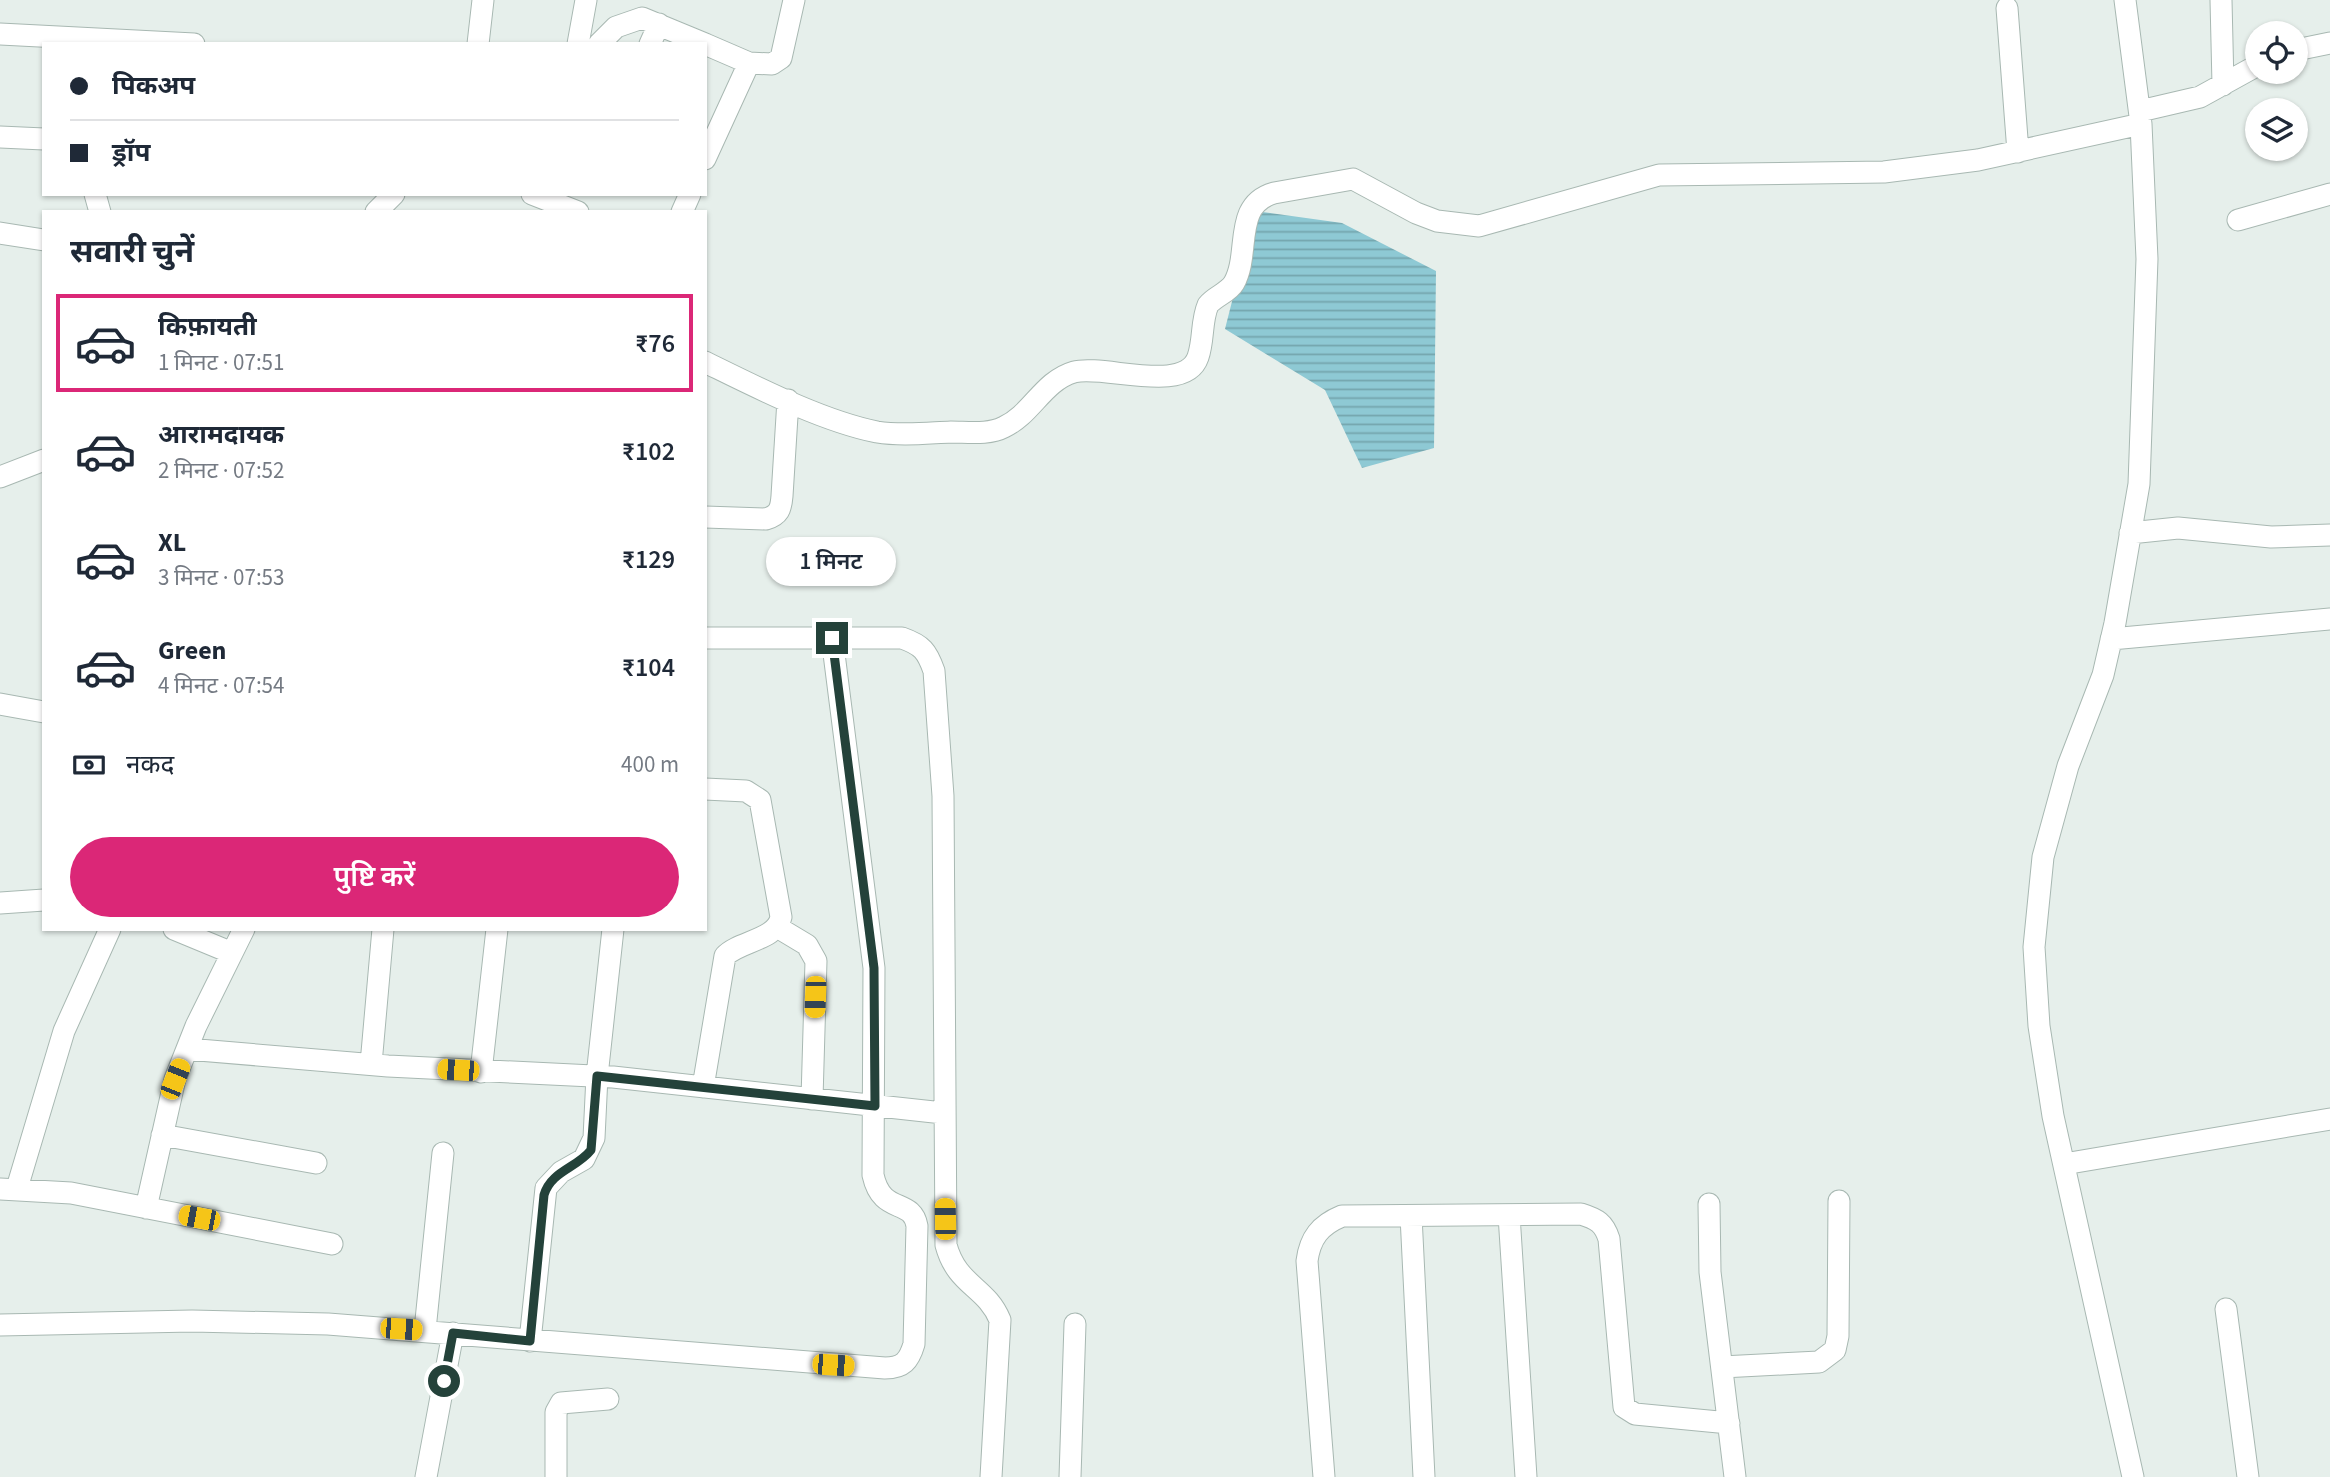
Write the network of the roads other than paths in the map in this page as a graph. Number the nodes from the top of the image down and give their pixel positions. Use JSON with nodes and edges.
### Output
{"nodes":[{"id":1,"x":483,"y":0,"type":"edge"},
{"id":2,"x":586,"y":0,"type":"edge"},
{"id":3,"x":794,"y":0,"type":"edge"},
{"id":4,"x":2125,"y":0,"type":"edge"},
{"id":5,"x":2221,"y":0,"type":"edge"},
{"id":6,"x":2007,"y":8,"type":"dead end"},
{"id":7,"x":659,"y":24,"type":"junction"},
{"id":8,"x":0,"y":34,"type":"edge"},
{"id":9,"x":165,"y":42,"type":"edge"},
{"id":10,"x":478,"y":42,"type":"edge"},
{"id":11,"x":578,"y":42,"type":"edge"},
{"id":12,"x":601,"y":42,"type":"edge"},
{"id":13,"x":651,"y":42,"type":"edge"},
{"id":14,"x":700,"y":42,"type":"edge"},
{"id":15,"x":2330,"y":43,"type":"edge"},
{"id":16,"x":707,"y":45,"type":"edge"},
{"id":17,"x":2308,"y":48,"type":"edge"},
{"id":18,"x":749,"y":63,"type":"junction"},
{"id":19,"x":2245,"y":72,"type":"edge"},
{"id":20,"x":2223,"y":85,"type":"junction"},
{"id":21,"x":2141,"y":117,"type":"junction"},
{"id":22,"x":0,"y":137,"type":"edge"},
{"id":23,"x":42,"y":139,"type":"edge"},
{"id":24,"x":2018,"y":152,"type":"junction"},
{"id":25,"x":707,"y":155,"type":"edge"},
{"id":26,"x":2330,"y":194,"type":"edge"},
{"id":27,"x":392,"y":196,"type":"edge"},
{"id":28,"x":539,"y":196,"type":"edge"},
{"id":29,"x":576,"y":207,"type":"edge"},
{"id":30,"x":378,"y":210,"type":"edge"},
{"id":31,"x":2238,"y":219,"type":"dead end"},
{"id":32,"x":0,"y":233,"type":"edge"},
{"id":33,"x":42,"y":240,"type":"edge"},
{"id":34,"x":707,"y":363,"type":"edge"},
{"id":35,"x":788,"y":400,"type":"junction"},
{"id":36,"x":42,"y":461,"type":"edge"},
{"id":37,"x":0,"y":477,"type":"edge"},
{"id":38,"x":707,"y":517,"type":"edge"},
{"id":39,"x":2130,"y":533,"type":"junction"},
{"id":40,"x":2330,"y":535,"type":"edge"},
{"id":41,"x":2330,"y":619,"type":"edge"},
{"id":42,"x":707,"y":638,"type":"edge"},
{"id":43,"x":832,"y":638,"type":"junction"},
{"id":44,"x":2111,"y":639,"type":"junction"},
{"id":45,"x":0,"y":704,"type":"edge"},
{"id":46,"x":42,"y":712,"type":"edge"},
{"id":47,"x":707,"y":789,"type":"edge"},
{"id":48,"x":42,"y":900,"type":"edge"},
{"id":49,"x":0,"y":903,"type":"edge"},
{"id":50,"x":777,"y":927,"type":"junction"},
{"id":51,"x":109,"y":931,"type":"edge"},
{"id":52,"x":179,"y":931,"type":"edge"},
{"id":53,"x":243,"y":931,"type":"edge"},
{"id":54,"x":383,"y":931,"type":"edge"},
{"id":55,"x":497,"y":931,"type":"edge"},
{"id":56,"x":614,"y":931,"type":"edge"},
{"id":57,"x":232,"y":953,"type":"junction"},
{"id":58,"x":187,"y":1049,"type":"junction"},
{"id":59,"x":371,"y":1064,"type":"junction"},
{"id":60,"x":481,"y":1072,"type":"junction"},
{"id":61,"x":597,"y":1076,"type":"junction"},
{"id":62,"x":704,"y":1087,"type":"junction"},
{"id":63,"x":812,"y":1099,"type":"junction"},
{"id":64,"x":875,"y":1106,"type":"junction"},
{"id":65,"x":943,"y":1113,"type":"junction"},
{"id":66,"x":2330,"y":1119,"type":"edge"},
{"id":67,"x":162,"y":1135,"type":"junction"},
{"id":68,"x":443,"y":1153,"type":"dead end"},
{"id":69,"x":316,"y":1163,"type":"dead end"},
{"id":70,"x":2064,"y":1164,"type":"junction"},
{"id":71,"x":8,"y":1188,"type":"edge"},
{"id":72,"x":1839,"y":1201,"type":"dead end"},
{"id":73,"x":1709,"y":1204,"type":"dead end"},
{"id":74,"x":145,"y":1208,"type":"junction"},
{"id":75,"x":1509,"y":1215,"type":"junction"},
{"id":76,"x":1411,"y":1216,"type":"junction"},
{"id":77,"x":332,"y":1244,"type":"dead end"},
{"id":78,"x":2226,"y":1309,"type":"dead end"},
{"id":79,"x":1075,"y":1324,"type":"dead end"},
{"id":80,"x":0,"y":1325,"type":"edge"},
{"id":81,"x":425,"y":1330,"type":"junction"},
{"id":82,"x":453,"y":1333,"type":"junction"},
{"id":83,"x":530,"y":1341,"type":"junction"},
{"id":84,"x":1722,"y":1367,"type":"junction"},
{"id":85,"x":608,"y":1399,"type":"dead end"},
{"id":86,"x":1729,"y":1423,"type":"junction"},
{"id":87,"x":426,"y":1477,"type":"edge"},
{"id":88,"x":556,"y":1477,"type":"edge"},
{"id":89,"x":991,"y":1477,"type":"edge"},
{"id":90,"x":1070,"y":1477,"type":"edge"},
{"id":91,"x":1324,"y":1477,"type":"edge"},
{"id":92,"x":1424,"y":1477,"type":"edge"},
{"id":93,"x":1526,"y":1477,"type":"edge"},
{"id":94,"x":1735,"y":1477,"type":"edge"},
{"id":95,"x":2133,"y":1477,"type":"edge"},
{"id":96,"x":2248,"y":1477,"type":"edge"}],
"edges":[{"from":1,"to":10,"type":"street"},
{"from":2,"to":11,"type":"street"},
{"from":3,"to":18,"type":"street"},
{"from":4,"to":21,"type":"street"},
{"from":5,"to":20,"type":"street"},
{"from":6,"to":24,"type":"street"},
{"from":7,"to":12,"type":"street"},
{"from":7,"to":13,"type":"street"},
{"from":7,"to":14,"type":"street"},
{"from":8,"to":9,"type":"street"},
{"from":15,"to":17,"type":"street"},
{"from":16,"to":18,"type":"street"},
{"from":18,"to":25,"type":"street"},
{"from":19,"to":20,"type":"street"},
{"from":20,"to":21,"type":"street"},
{"from":21,"to":24,"type":"street"},
{"from":21,"to":39,"type":"street"},
{"from":22,"to":23,"type":"street"},
{"from":24,"to":35,"type":"street"},
{"from":26,"to":31,"type":"street"},
{"from":27,"to":30,"type":"street"},
{"from":28,"to":29,"type":"street"},
{"from":32,"to":33,"type":"street"},
{"from":34,"to":35,"type":"street"},
{"from":35,"to":38,"type":"street"},
{"from":36,"to":37,"type":"street"},
{"from":39,"to":40,"type":"street"},
{"from":39,"to":44,"type":"street"},
{"from":41,"to":44,"type":"street"},
{"from":42,"to":43,"type":"street"},
{"from":43,"to":64,"type":"street"},
{"from":43,"to":65,"type":"street"},
{"from":44,"to":70,"type":"street"},
{"from":45,"to":46,"type":"street"},
{"from":47,"to":50,"type":"street"},
{"from":48,"to":49,"type":"street"},
{"from":50,"to":62,"type":"street"},
{"from":50,"to":63,"type":"street"},
{"from":51,"to":71,"type":"street"},
{"from":52,"to":57,"type":"street"},
{"from":53,"to":57,"type":"street"},
{"from":54,"to":59,"type":"street"},
{"from":55,"to":60,"type":"street"},
{"from":56,"to":61,"type":"street"},
{"from":57,"to":58,"type":"street"},
{"from":58,"to":59,"type":"street"},
{"from":58,"to":67,"type":"street"},
{"from":59,"to":60,"type":"street"},
{"from":60,"to":61,"type":"street"},
{"from":61,"to":62,"type":"street"},
{"from":61,"to":83,"type":"street"},
{"from":62,"to":63,"type":"street"},
{"from":63,"to":64,"type":"street"},
{"from":64,"to":65,"type":"street"},
{"from":64,"to":83,"type":"street"},
{"from":65,"to":89,"type":"street"},
{"from":66,"to":70,"type":"street"},
{"from":67,"to":69,"type":"street"},
{"from":67,"to":74,"type":"street"},
{"from":68,"to":81,"type":"street"},
{"from":70,"to":95,"type":"street"},
{"from":71,"to":74,"type":"street"},
{"from":72,"to":84,"type":"street"},
{"from":73,"to":84,"type":"street"},
{"from":74,"to":77,"type":"street"},
{"from":75,"to":76,"type":"street"},
{"from":75,"to":86,"type":"street"},
{"from":75,"to":93,"type":"street"},
{"from":76,"to":91,"type":"street"},
{"from":76,"to":92,"type":"street"},
{"from":78,"to":96,"type":"street"},
{"from":79,"to":90,"type":"street"},
{"from":80,"to":81,"type":"street"},
{"from":81,"to":82,"type":"street"},
{"from":82,"to":83,"type":"street"},
{"from":82,"to":87,"type":"street"},
{"from":84,"to":86,"type":"street"},
{"from":85,"to":88,"type":"street"},
{"from":86,"to":94,"type":"street"}]}
